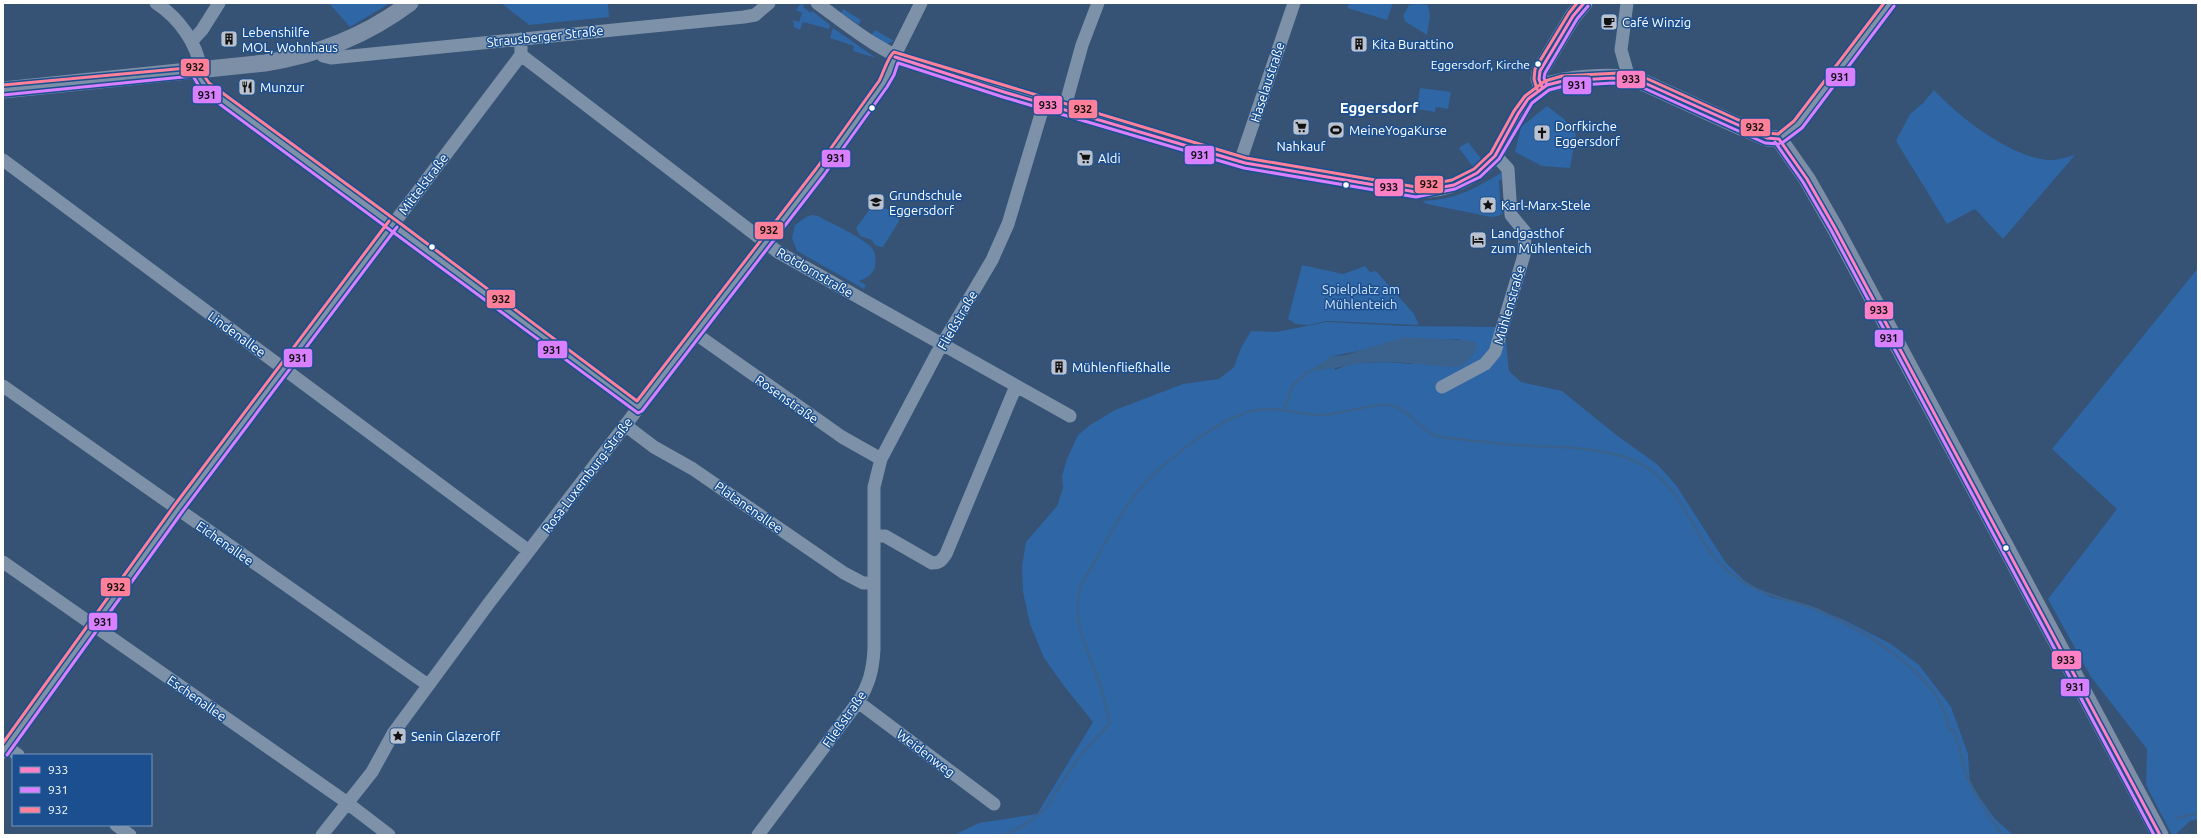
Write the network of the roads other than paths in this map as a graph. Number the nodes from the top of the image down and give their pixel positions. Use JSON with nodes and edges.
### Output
{"nodes":[{"id":1,"x":156,"y":3,"type":"edge"},
{"id":2,"x":219,"y":3,"type":"edge"},
{"id":3,"x":410,"y":3,"type":"edge"},
{"id":4,"x":769,"y":3,"type":"edge"},
{"id":5,"x":816,"y":3,"type":"edge"},
{"id":6,"x":921,"y":3,"type":"edge"},
{"id":7,"x":1098,"y":3,"type":"edge"},
{"id":8,"x":1294,"y":3,"type":"edge"},
{"id":9,"x":1584,"y":3,"type":"edge"},
{"id":10,"x":1627,"y":3,"type":"edge"},
{"id":11,"x":1890,"y":3,"type":"edge"},
{"id":12,"x":522,"y":39,"type":"junction"},
{"id":13,"x":192,"y":41,"type":"junction"},
{"id":14,"x":322,"y":53,"type":"junction"},
{"id":15,"x":521,"y":56,"type":"junction"},
{"id":16,"x":895,"y":57,"type":"junction"},
{"id":17,"x":199,"y":70,"type":"junction"},
{"id":18,"x":1629,"y":78,"type":"junction"},
{"id":19,"x":1542,"y":87,"type":"junction"},
{"id":20,"x":3,"y":90,"type":"edge"},
{"id":21,"x":1044,"y":104,"type":"junction"},
{"id":22,"x":1064,"y":110,"type":"junction"},
{"id":23,"x":1779,"y":139,"type":"junction"},
{"id":24,"x":1496,"y":156,"type":"junction"},
{"id":25,"x":3,"y":160,"type":"edge"},
{"id":26,"x":1240,"y":162,"type":"junction"},
{"id":27,"x":393,"y":224,"type":"junction"},
{"id":28,"x":767,"y":242,"type":"junction"},
{"id":29,"x":696,"y":334,"type":"junction"},
{"id":30,"x":943,"y":344,"type":"junction"},
{"id":31,"x":284,"y":369,"type":"junction"},
{"id":32,"x":3,"y":386,"type":"edge"},
{"id":33,"x":1016,"y":386,"type":"junction"},
{"id":34,"x":1442,"y":387,"type":"dead end"},
{"id":35,"x":638,"y":408,"type":"junction"},
{"id":36,"x":1070,"y":416,"type":"dead end"},
{"id":37,"x":625,"y":425,"type":"junction"},
{"id":38,"x":881,"y":459,"type":"junction"},
{"id":39,"x":178,"y":509,"type":"junction"},
{"id":40,"x":874,"y":535,"type":"junction"},
{"id":41,"x":529,"y":551,"type":"junction"},
{"id":42,"x":3,"y":562,"type":"edge"},
{"id":43,"x":874,"y":584,"type":"junction"},
{"id":44,"x":94,"y":626,"type":"junction"},
{"id":45,"x":428,"y":686,"type":"junction"},
{"id":46,"x":858,"y":702,"type":"junction"},
{"id":47,"x":4,"y":748,"type":"edge"},
{"id":48,"x":16,"y":754,"type":"edge"},
{"id":49,"x":346,"y":803,"type":"junction"},
{"id":50,"x":994,"y":804,"type":"dead end"},
{"id":51,"x":117,"y":826,"type":"edge"},
{"id":52,"x":130,"y":835,"type":"edge"},
{"id":53,"x":322,"y":835,"type":"edge"},
{"id":54,"x":389,"y":835,"type":"edge"},
{"id":55,"x":758,"y":835,"type":"edge"},
{"id":56,"x":2160,"y":835,"type":"edge"}],
"edges":[{"from":1,"to":13,"type":"street"},
{"from":2,"to":13,"type":"street"},
{"from":3,"to":14,"type":"main road","name":"Strausberger Straße"},
{"from":4,"to":12,"type":"street","name":"Strausberger Straße"},
{"from":5,"to":16,"type":"street"},
{"from":6,"to":16,"type":"street","name":"Rosa-Luxemburg-Straße"},
{"from":7,"to":22,"type":"street"},
{"from":8,"to":26,"type":"street","name":"Haselaustraße"},
{"from":9,"to":19,"type":"main road"},
{"from":10,"to":18,"type":"street"},
{"from":11,"to":23,"type":"street"},
{"from":12,"to":14,"type":"street","name":"Strausberger Straße"},
{"from":12,"to":15,"type":"street"},
{"from":13,"to":17,"type":"street"},
{"from":14,"to":17,"type":"main road","name":"Strausberger Straße"},
{"from":15,"to":27,"type":"street","name":"Mittelstraße"},
{"from":15,"to":28,"type":"street","name":"Rotdornstraße"},
{"from":16,"to":21,"type":"street"},
{"from":16,"to":28,"type":"street","name":"Rosa-Luxemburg-Straße"},
{"from":17,"to":20,"type":"main road","name":"Strausberger Straße"},
{"from":17,"to":27,"type":"street"},
{"from":18,"to":19,"type":"main road"},
{"from":18,"to":23,"type":"main road"},
{"from":19,"to":24,"type":"street"},
{"from":21,"to":22,"type":"street"},
{"from":21,"to":30,"type":"street","name":"Fließstraße"},
{"from":22,"to":26,"type":"street"},
{"from":23,"to":56,"type":"main road"},
{"from":24,"to":26,"type":"street"},
{"from":24,"to":34,"type":"street","name":"Mühlenstraße"},
{"from":25,"to":31,"type":"street","name":"Lindenallee"},
{"from":27,"to":31,"type":"street","name":"Mittelstraße"},
{"from":27,"to":35,"type":"street"},
{"from":28,"to":29,"type":"street","name":"Rosa-Luxemburg-Straße"},
{"from":28,"to":30,"type":"street","name":"Rotdornstraße"},
{"from":29,"to":35,"type":"street","name":"Rosa-Luxemburg-Straße"},
{"from":29,"to":38,"type":"street","name":"Rosenstraße"},
{"from":30,"to":33,"type":"street","name":"Rotdornstraße"},
{"from":30,"to":38,"type":"street","name":"Fließstraße"},
{"from":31,"to":39,"type":"street","name":"Mittelstraße"},
{"from":31,"to":41,"type":"street","name":"Lindenallee"},
{"from":32,"to":39,"type":"street","name":"Eichenallee"},
{"from":33,"to":36,"type":"street","name":"Rotdornstraße"},
{"from":33,"to":40,"type":"street"},
{"from":35,"to":37,"type":"street","name":"Rosa-Luxemburg-Straße"},
{"from":37,"to":41,"type":"street","name":"Rosa-Luxemburg-Straße"},
{"from":37,"to":43,"type":"street","name":"Platanenallee"},
{"from":38,"to":40,"type":"street","name":"Fließstraße"},
{"from":39,"to":44,"type":"street","name":"Mittelstraße"},
{"from":39,"to":45,"type":"street","name":"Eichenallee"},
{"from":40,"to":43,"type":"street","name":"Fließstraße"},
{"from":41,"to":45,"type":"street","name":"Rosa-Luxemburg-Straße"},
{"from":42,"to":44,"type":"street","name":"Eschenallee"},
{"from":43,"to":46,"type":"street","name":"Fließstraße"},
{"from":44,"to":47,"type":"street","name":"Mittelstraße"},
{"from":44,"to":49,"type":"street","name":"Eschenallee"},
{"from":45,"to":49,"type":"street","name":"Rosa-Luxemburg-Straße"},
{"from":46,"to":50,"type":"street","name":"Weidenweg"},
{"from":46,"to":55,"type":"street","name":"Fließstraße"},
{"from":47,"to":48,"type":"street"},
{"from":49,"to":53,"type":"street","name":"Rosa-Luxemburg-Straße"},
{"from":49,"to":54,"type":"street","name":"Eschenallee"},
{"from":51,"to":52,"type":"street"}]}
